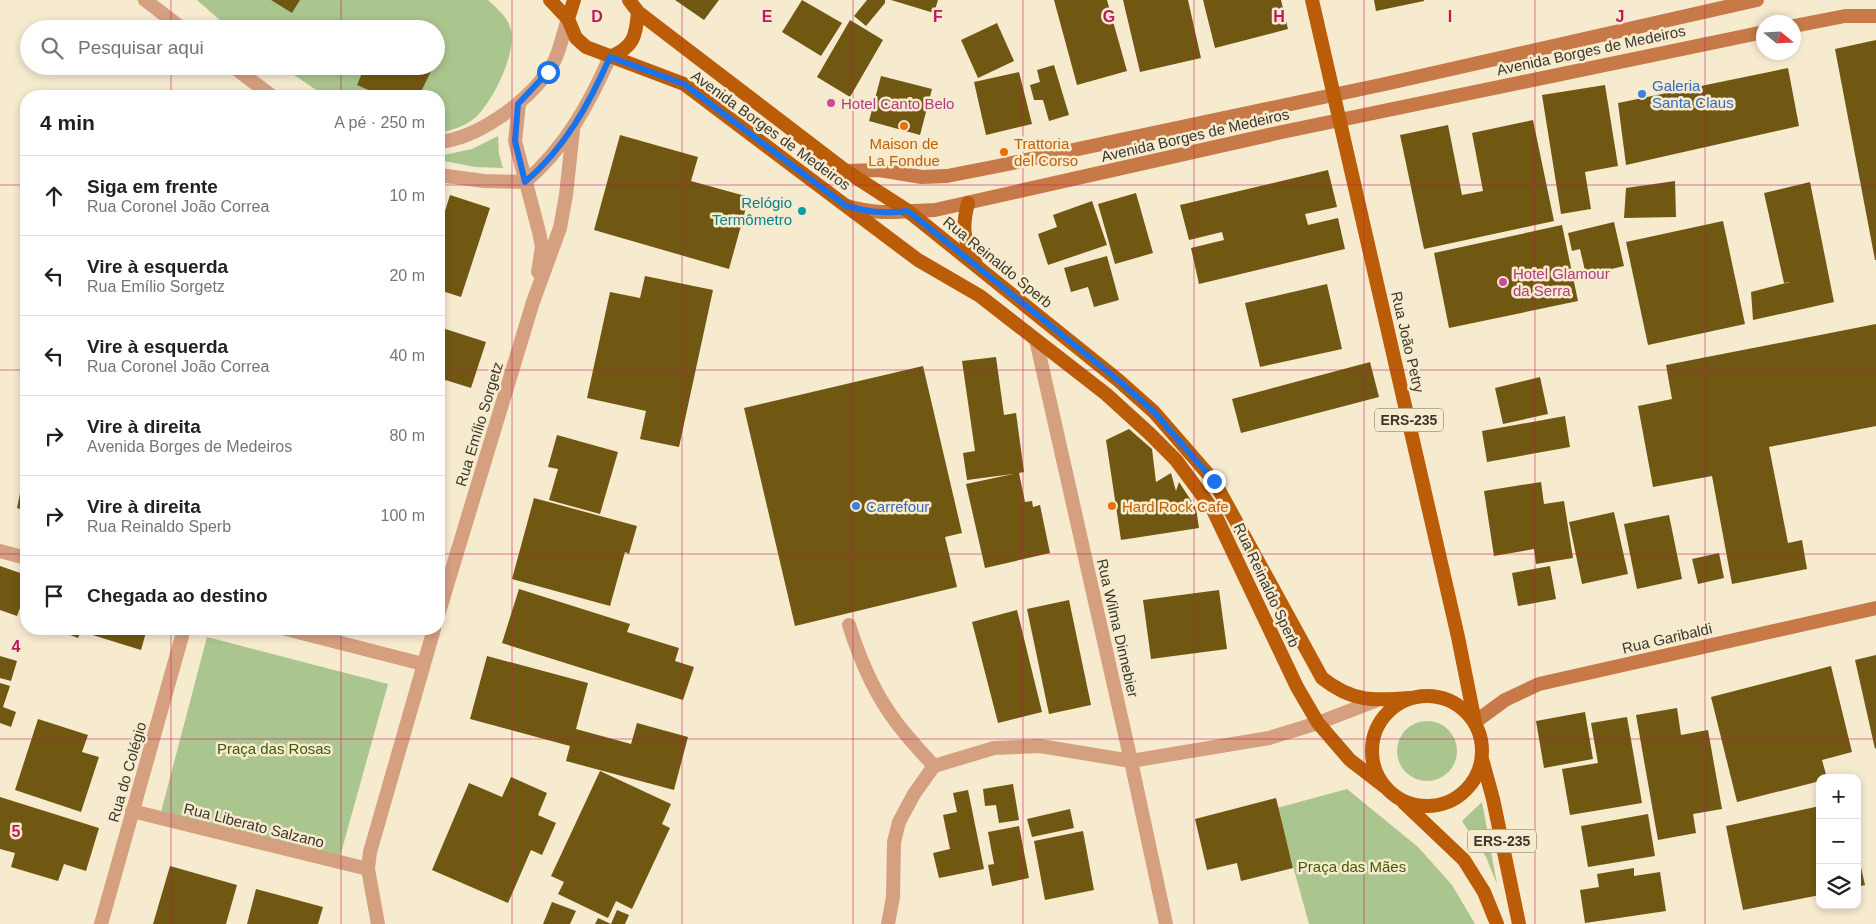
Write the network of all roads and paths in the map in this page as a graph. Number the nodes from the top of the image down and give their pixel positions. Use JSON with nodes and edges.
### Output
{"nodes":[{"id":1,"x":145,"y":0,"type":"edge"},
{"id":2,"x":550,"y":0,"type":"edge"},
{"id":3,"x":574,"y":0,"type":"edge"},
{"id":4,"x":629,"y":0,"type":"edge"},
{"id":5,"x":1312,"y":0,"type":"edge"},
{"id":6,"x":1757,"y":0,"type":"edge"},
{"id":7,"x":638,"y":12,"type":"junction"},
{"id":8,"x":1876,"y":16,"type":"edge"},
{"id":9,"x":568,"y":19,"type":"junction"},
{"id":10,"x":171,"y":20,"type":"edge"},
{"id":11,"x":1801,"y":25,"type":"edge"},
{"id":12,"x":1756,"y":34,"type":"edge"},
{"id":13,"x":610,"y":57,"type":"junction"},
{"id":14,"x":244,"y":75,"type":"edge"},
{"id":15,"x":264,"y":90,"type":"edge"},
{"id":16,"x":1335,"y":93,"type":"junction"},
{"id":17,"x":518,"y":104,"type":"junction"},
{"id":18,"x":1341,"y":119,"type":"junction"},
{"id":19,"x":573,"y":130,"type":"junction"},
{"id":20,"x":445,"y":140,"type":"edge"},
{"id":21,"x":846,"y":171,"type":"junction"},
{"id":22,"x":445,"y":175,"type":"edge"},
{"id":23,"x":525,"y":182,"type":"junction"},
{"id":24,"x":968,"y":203,"type":"junction"},
{"id":25,"x":846,"y":206,"type":"junction"},
{"id":26,"x":908,"y":211,"type":"junction"},
{"id":27,"x":977,"y":267,"type":"junction"},
{"id":28,"x":533,"y":302,"type":"junction"},
{"id":29,"x":1036,"y":340,"type":"junction"},
{"id":30,"x":0,"y":551,"type":"edge"},
{"id":31,"x":20,"y":556,"type":"edge"},
{"id":32,"x":445,"y":592,"type":"edge"},
{"id":33,"x":1876,"y":608,"type":"edge"},
{"id":34,"x":849,"y":625,"type":"dead end"},
{"id":35,"x":182,"y":635,"type":"edge"},
{"id":36,"x":309,"y":635,"type":"edge"},
{"id":37,"x":432,"y":635,"type":"edge"},
{"id":38,"x":423,"y":664,"type":"junction"},
{"id":39,"x":1410,"y":698,"type":"junction"},
{"id":40,"x":1375,"y":701,"type":"junction"},
{"id":41,"x":1475,"y":722,"type":"junction"},
{"id":42,"x":1318,"y":723,"type":"junction"},
{"id":43,"x":1482,"y":759,"type":"junction"},
{"id":44,"x":1131,"y":760,"type":"junction"},
{"id":45,"x":934,"y":766,"type":"junction"},
{"id":46,"x":1385,"y":787,"type":"junction"},
{"id":47,"x":1400,"y":799,"type":"junction"},
{"id":48,"x":132,"y":812,"type":"junction"},
{"id":49,"x":368,"y":869,"type":"junction"},
{"id":50,"x":100,"y":924,"type":"edge"},
{"id":51,"x":378,"y":924,"type":"edge"},
{"id":52,"x":888,"y":924,"type":"edge"},
{"id":53,"x":1166,"y":924,"type":"edge"},
{"id":54,"x":1497,"y":924,"type":"edge"},
{"id":55,"x":1520,"y":924,"type":"edge"}],
"edges":[{"from":1,"to":10,"type":"street"},
{"from":2,"to":9,"type":"main road","name":"Avenida Borges de Medeiros"},
{"from":3,"to":9,"type":"main road"},
{"from":4,"to":7,"type":"main road","name":"Avenida Borges de Medeiros"},
{"from":5,"to":16,"type":"main road","name":"Rua João Petry","number":"ERS-235"},
{"from":6,"to":16,"type":"main road","name":"Avenida Borges de Medeiros"},
{"from":7,"to":13,"type":"main road"},
{"from":7,"to":21,"type":"main road","name":"Avenida Borges de Medeiros"},
{"from":8,"to":11,"type":"main road"},
{"from":9,"to":13,"type":"main road","name":"Avenida Borges de Medeiros"},
{"from":9,"to":17,"type":"street"},
{"from":12,"to":18,"type":"main road","name":"Avenida Borges de Medeiros"},
{"from":13,"to":19,"type":"street"},
{"from":13,"to":25,"type":"main road","name":"Avenida Borges de Medeiros"},
{"from":14,"to":15,"type":"street"},
{"from":16,"to":18,"type":"main road","name":"Rua João Petry","number":"ERS-235"},
{"from":16,"to":21,"type":"main road","name":"Avenida Borges de Medeiros"},
{"from":17,"to":20,"type":"street"},
{"from":17,"to":23,"type":"street","name":"Rua Emílio Sorgetz"},
{"from":18,"to":24,"type":"main road","name":"Avenida Borges de Medeiros"},
{"from":18,"to":41,"type":"main road","name":"Rua João Petry","number":"ERS-235"},
{"from":19,"to":23,"type":"street"},
{"from":19,"to":28,"type":"street","name":"Rua Emílio Sorgetz"},
{"from":21,"to":26,"type":"main road","name":"Rua Reinaldo Sperb"},
{"from":22,"to":23,"type":"street"},
{"from":23,"to":28,"type":"street","name":"Rua Emílio Sorgetz"},
{"from":24,"to":26,"type":"main road","name":"Avenida Borges de Medeiros"},
{"from":24,"to":27,"type":"main road"},
{"from":25,"to":26,"type":"main road","name":"Avenida Borges de Medeiros"},
{"from":25,"to":29,"type":"main road","name":"Rua Reinaldo Sperb"},
{"from":26,"to":27,"type":"main road","name":"Rua Reinaldo Sperb"},
{"from":27,"to":40,"type":"main road","name":"Rua Reinaldo Sperb"},
{"from":28,"to":32,"type":"street","name":"Rua Emílio Sorgetz"},
{"from":29,"to":42,"type":"main road","name":"Rua Reinaldo Sperb"},
{"from":29,"to":44,"type":"street","name":"Rua Wilma Dinnebier"},
{"from":30,"to":31,"type":"street"},
{"from":33,"to":41,"type":"main road","name":"Rua Garibaldi"},
{"from":34,"to":45,"type":"street"},
{"from":35,"to":48,"type":"street","name":"Rua do Colégio"},
{"from":36,"to":38,"type":"street"},
{"from":37,"to":38,"type":"street"},
{"from":38,"to":49,"type":"street"},
{"from":39,"to":40,"type":"main road","name":"Rua Reinaldo Sperb"},
{"from":39,"to":41,"type":"main road"},
{"from":39,"to":46,"type":"main road"},
{"from":40,"to":42,"type":"street"},
{"from":41,"to":43,"type":"main road"},
{"from":42,"to":44,"type":"street"},
{"from":42,"to":46,"type":"main road","name":"Rua Reinaldo Sperb"},
{"from":43,"to":47,"type":"main road"},
{"from":43,"to":55,"type":"main road","number":"ERS-235"},
{"from":44,"to":45,"type":"street"},
{"from":44,"to":53,"type":"street","name":"Rua Wilma Dinnebier"},
{"from":45,"to":52,"type":"street"},
{"from":46,"to":47,"type":"main road"},
{"from":47,"to":54,"type":"main road","number":"ERS-235"},
{"from":48,"to":49,"type":"street","name":"Rua Liberato Salzano"},
{"from":48,"to":50,"type":"street","name":"Rua do Colégio"},
{"from":49,"to":51,"type":"street"}]}
